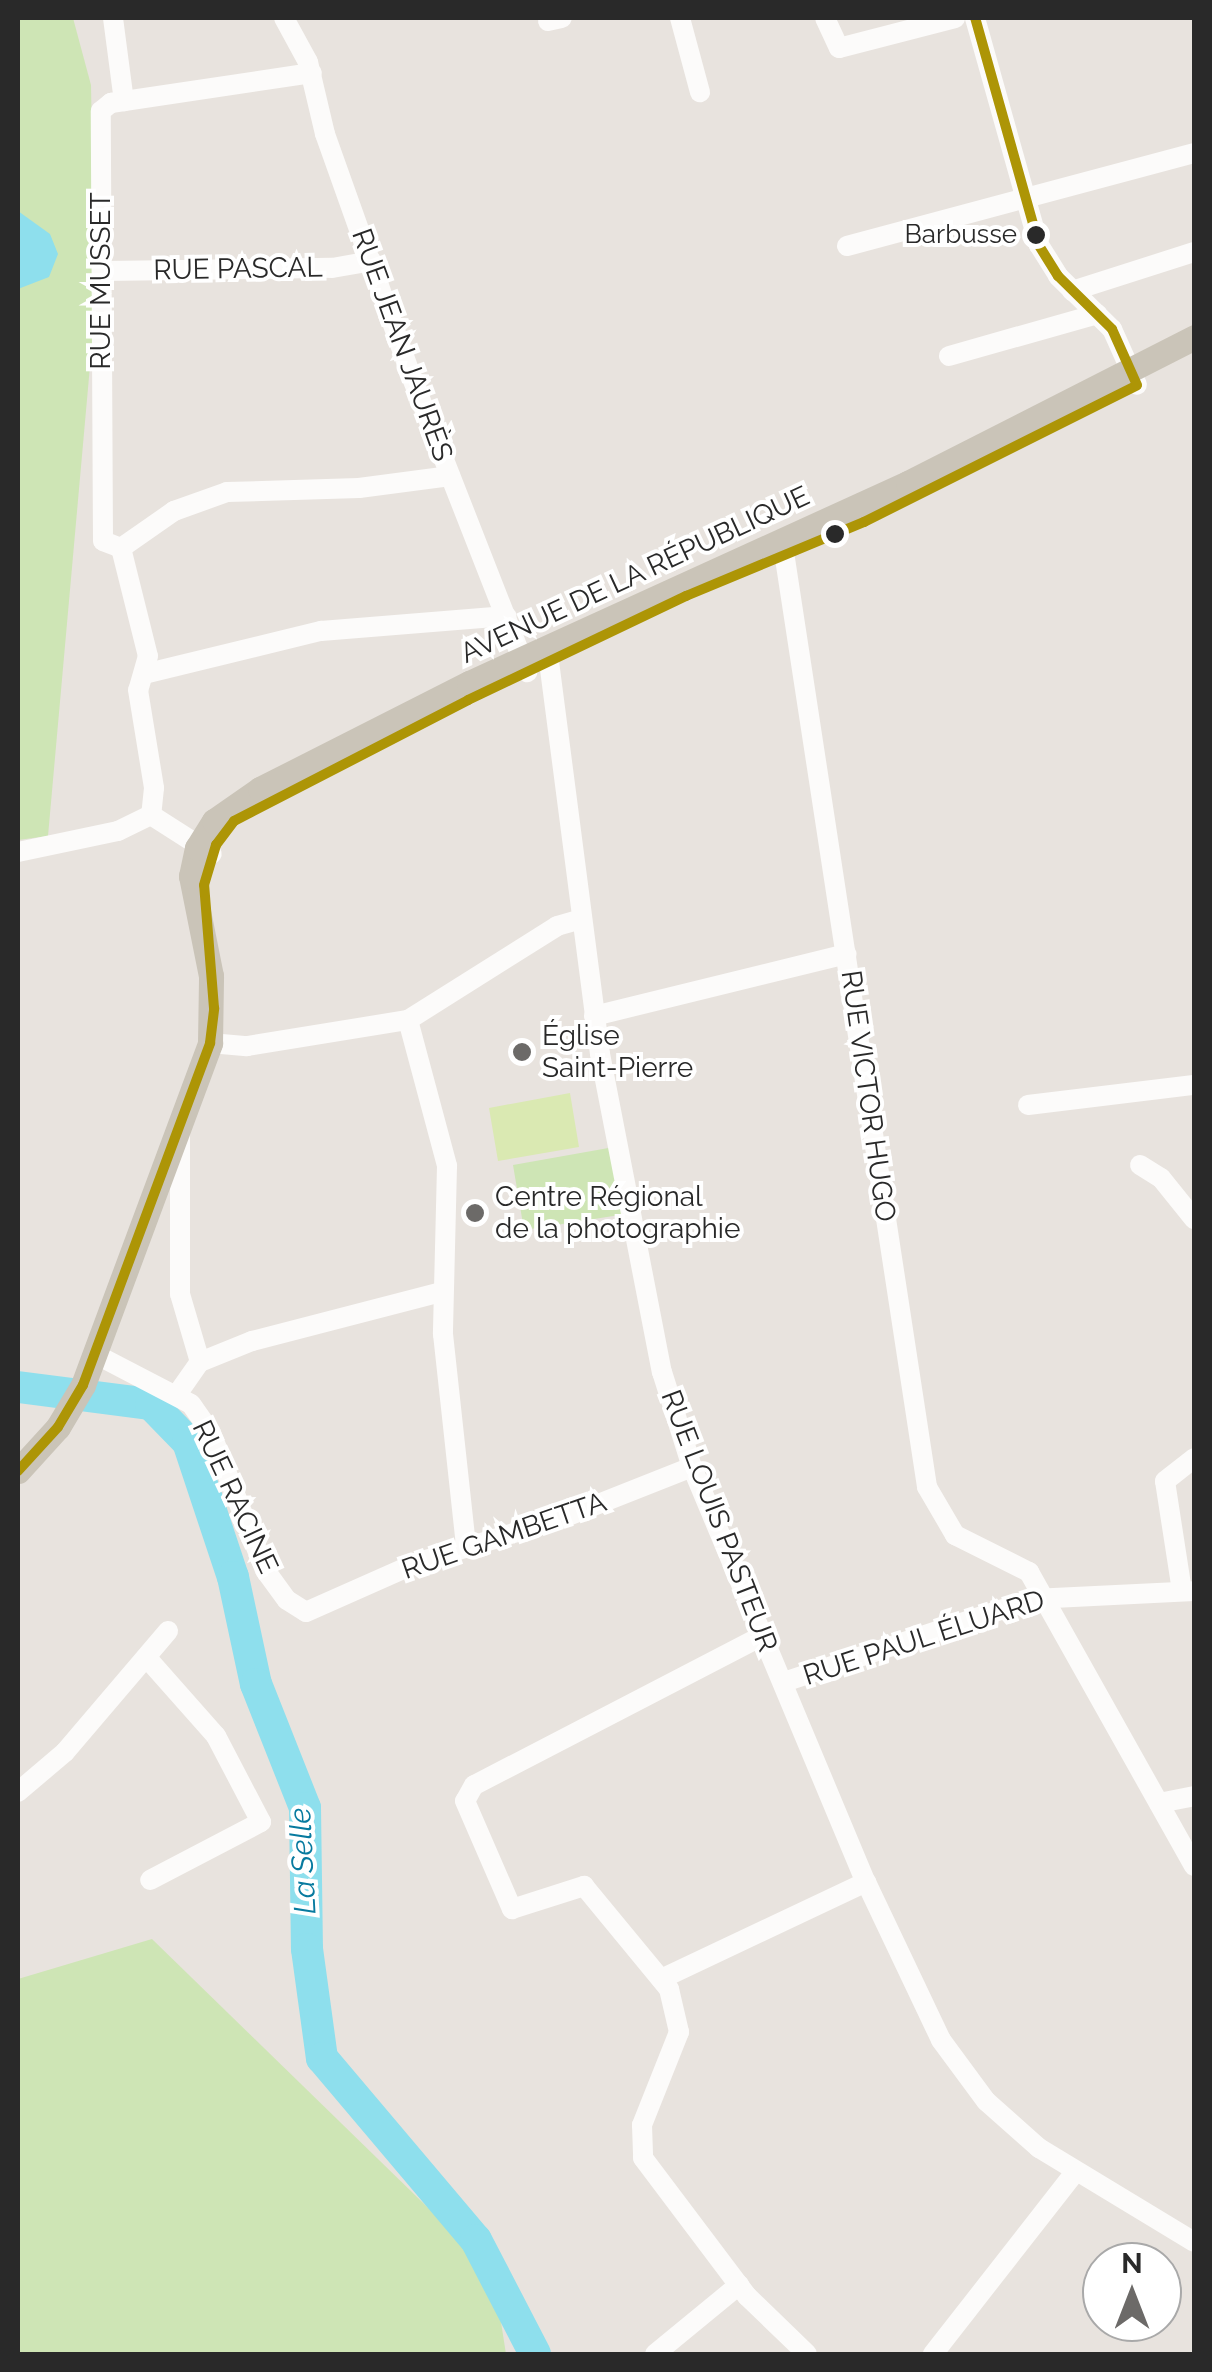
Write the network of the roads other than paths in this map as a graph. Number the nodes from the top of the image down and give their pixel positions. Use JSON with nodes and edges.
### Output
{"nodes":[{"id":1,"x":113,"y":18,"type":"edge"},
{"id":2,"x":284,"y":18,"type":"edge"},
{"id":3,"x":680,"y":18,"type":"edge"},
{"id":4,"x":825,"y":18,"type":"edge"},
{"id":5,"x":955,"y":18,"type":"edge"},
{"id":6,"x":975,"y":18,"type":"edge"},
{"id":7,"x":312,"y":73,"type":"junction"},
{"id":8,"x":700,"y":92,"type":"dead end"},
{"id":9,"x":124,"y":101,"type":"junction"},
{"id":10,"x":1194,"y":152,"type":"edge"},
{"id":11,"x":1024,"y":199,"type":"junction"},
{"id":12,"x":848,"y":246,"type":"dead end"},
{"id":13,"x":1194,"y":252,"type":"edge"},
{"id":14,"x":371,"y":262,"type":"junction"},
{"id":15,"x":104,"y":271,"type":"junction"},
{"id":16,"x":1072,"y":292,"type":"junction"},
{"id":17,"x":1096,"y":314,"type":"junction"},
{"id":18,"x":1194,"y":337,"type":"edge"},
{"id":19,"x":1194,"y":354,"type":"edge"},
{"id":20,"x":949,"y":356,"type":"dead end"},
{"id":21,"x":1134,"y":378,"type":"junction"},
{"id":22,"x":450,"y":476,"type":"junction"},
{"id":23,"x":785,"y":546,"type":"junction"},
{"id":24,"x":121,"y":548,"type":"junction"},
{"id":25,"x":506,"y":616,"type":"junction"},
{"id":26,"x":536,"y":659,"type":"junction"},
{"id":27,"x":144,"y":674,"type":"junction"},
{"id":28,"x":151,"y":815,"type":"junction"},
{"id":29,"x":204,"y":851,"type":"junction"},
{"id":30,"x":18,"y":852,"type":"edge"},
{"id":31,"x":582,"y":919,"type":"junction"},
{"id":32,"x":847,"y":954,"type":"junction"},
{"id":33,"x":594,"y":1016,"type":"junction"},
{"id":34,"x":408,"y":1020,"type":"junction"},
{"id":35,"x":210,"y":1043,"type":"junction"},
{"id":36,"x":1194,"y":1086,"type":"edge"},
{"id":37,"x":1028,"y":1105,"type":"dead end"},
{"id":38,"x":180,"y":1127,"type":"junction"},
{"id":39,"x":1140,"y":1165,"type":"dead end"},
{"id":40,"x":1194,"y":1219,"type":"edge"},
{"id":41,"x":442,"y":1292,"type":"junction"},
{"id":42,"x":200,"y":1362,"type":"junction"},
{"id":43,"x":92,"y":1364,"type":"junction"},
{"id":44,"x":178,"y":1392,"type":"junction"},
{"id":45,"x":1194,"y":1458,"type":"edge"},
{"id":46,"x":692,"y":1466,"type":"junction"},
{"id":47,"x":18,"y":1471,"type":"edge"},
{"id":48,"x":466,"y":1547,"type":"junction"},
{"id":49,"x":1188,"y":1591,"type":"edge"},
{"id":50,"x":1043,"y":1597,"type":"junction"},
{"id":51,"x":318,"y":1610,"type":"joint"},
{"id":52,"x":168,"y":1631,"type":"dead end"},
{"id":53,"x":762,"y":1636,"type":"junction"},
{"id":54,"x":147,"y":1658,"type":"junction"},
{"id":55,"x":787,"y":1682,"type":"junction"},
{"id":56,"x":18,"y":1792,"type":"edge"},
{"id":57,"x":1194,"y":1796,"type":"edge"},
{"id":58,"x":1159,"y":1803,"type":"junction"},
{"id":59,"x":1194,"y":1866,"type":"edge"},
{"id":60,"x":150,"y":1880,"type":"dead end"},
{"id":61,"x":866,"y":1882,"type":"junction"},
{"id":62,"x":662,"y":1978,"type":"junction"},
{"id":63,"x":1075,"y":2172,"type":"junction"},
{"id":64,"x":1194,"y":2242,"type":"edge"},
{"id":65,"x":740,"y":2285,"type":"junction"},
{"id":66,"x":655,"y":2354,"type":"edge"},
{"id":67,"x":807,"y":2354,"type":"edge"},
{"id":68,"x":933,"y":2354,"type":"edge"}],
"edges":[{"from":1,"to":9,"type":"street"},
{"from":2,"to":7,"type":"street","name":"RUE JEAN JAURÈS"},
{"from":3,"to":8,"type":"street"},
{"from":4,"to":5,"type":"street"},
{"from":6,"to":11,"type":"street"},
{"from":7,"to":9,"type":"street"},
{"from":7,"to":14,"type":"street","name":"RUE JEAN JAURÈS"},
{"from":9,"to":15,"type":"street","name":"RUE MUSSET"},
{"from":10,"to":11,"type":"street"},
{"from":11,"to":12,"type":"street"},
{"from":11,"to":16,"type":"street"},
{"from":13,"to":16,"type":"street"},
{"from":14,"to":15,"type":"street","name":"RUE PASCAL"},
{"from":14,"to":22,"type":"street","name":"RUE JEAN JAURÈS"},
{"from":15,"to":24,"type":"street","name":"RUE MUSSET"},
{"from":16,"to":17,"type":"street"},
{"from":17,"to":20,"type":"street"},
{"from":17,"to":21,"type":"street"},
{"from":18,"to":21,"type":"main road","name":"AVENUE DE LA RÉPUBLIQUE"},
{"from":19,"to":21,"type":"main road","name":"AVENUE DE LA RÉPUBLIQUE"},
{"from":21,"to":23,"type":"main road","name":"AVENUE DE LA RÉPUBLIQUE"},
{"from":22,"to":24,"type":"street"},
{"from":22,"to":25,"type":"street","name":"RUE JEAN JAURÈS"},
{"from":23,"to":26,"type":"main road","name":"AVENUE DE LA RÉPUBLIQUE"},
{"from":23,"to":32,"type":"street","name":"RUE VICTOR HUGO"},
{"from":24,"to":27,"type":"street"},
{"from":25,"to":26,"type":"street","name":"RUE JEAN JAURÈS"},
{"from":25,"to":27,"type":"street"},
{"from":26,"to":29,"type":"main road","name":"AVENUE DE LA RÉPUBLIQUE"},
{"from":26,"to":31,"type":"street","name":"RUE LOUIS PASTEUR"},
{"from":27,"to":28,"type":"street"},
{"from":28,"to":29,"type":"street"},
{"from":28,"to":30,"type":"street"},
{"from":29,"to":35,"type":"main road"},
{"from":31,"to":33,"type":"street","name":"RUE LOUIS PASTEUR"},
{"from":31,"to":34,"type":"street"},
{"from":32,"to":33,"type":"street"},
{"from":32,"to":50,"type":"street","name":"RUE VICTOR HUGO"},
{"from":33,"to":46,"type":"street","name":"RUE LOUIS PASTEUR"},
{"from":34,"to":35,"type":"street"},
{"from":34,"to":41,"type":"street"},
{"from":35,"to":38,"type":"main road"},
{"from":36,"to":37,"type":"street"},
{"from":38,"to":42,"type":"street"},
{"from":38,"to":43,"type":"main road"},
{"from":39,"to":40,"type":"street"},
{"from":41,"to":42,"type":"street"},
{"from":41,"to":48,"type":"street"},
{"from":42,"to":44,"type":"street"},
{"from":43,"to":44,"type":"street","name":"RUE RACINE"},
{"from":43,"to":47,"type":"main road"},
{"from":44,"to":51,"type":"street","name":"RUE RACINE"},
{"from":45,"to":49,"type":"street","name":"RUE PAUL ÉLUARD"},
{"from":46,"to":48,"type":"street","name":"RUE GAMBETTA"},
{"from":46,"to":53,"type":"street","name":"RUE LOUIS PASTEUR"},
{"from":48,"to":51,"type":"street","name":"RUE GAMBETTA"},
{"from":49,"to":50,"type":"street","name":"RUE PAUL ÉLUARD"},
{"from":50,"to":55,"type":"street","name":"RUE PAUL ÉLUARD"},
{"from":50,"to":58,"type":"street","name":"RUE VICTOR HUGO"},
{"from":52,"to":54,"type":"street"},
{"from":53,"to":55,"type":"street","name":"RUE LOUIS PASTEUR"},
{"from":53,"to":62,"type":"street"},
{"from":54,"to":56,"type":"street"},
{"from":54,"to":60,"type":"street"},
{"from":55,"to":61,"type":"street","name":"RUE LOUIS PASTEUR"},
{"from":57,"to":58,"type":"street"},
{"from":58,"to":59,"type":"street","name":"RUE VICTOR HUGO"},
{"from":61,"to":62,"type":"street"},
{"from":61,"to":63,"type":"street","name":"RUE LOUIS PASTEUR"},
{"from":62,"to":65,"type":"street"},
{"from":63,"to":64,"type":"street","name":"RUE LOUIS PASTEUR"},
{"from":63,"to":68,"type":"street"},
{"from":65,"to":66,"type":"street"},
{"from":65,"to":67,"type":"street"}]}
